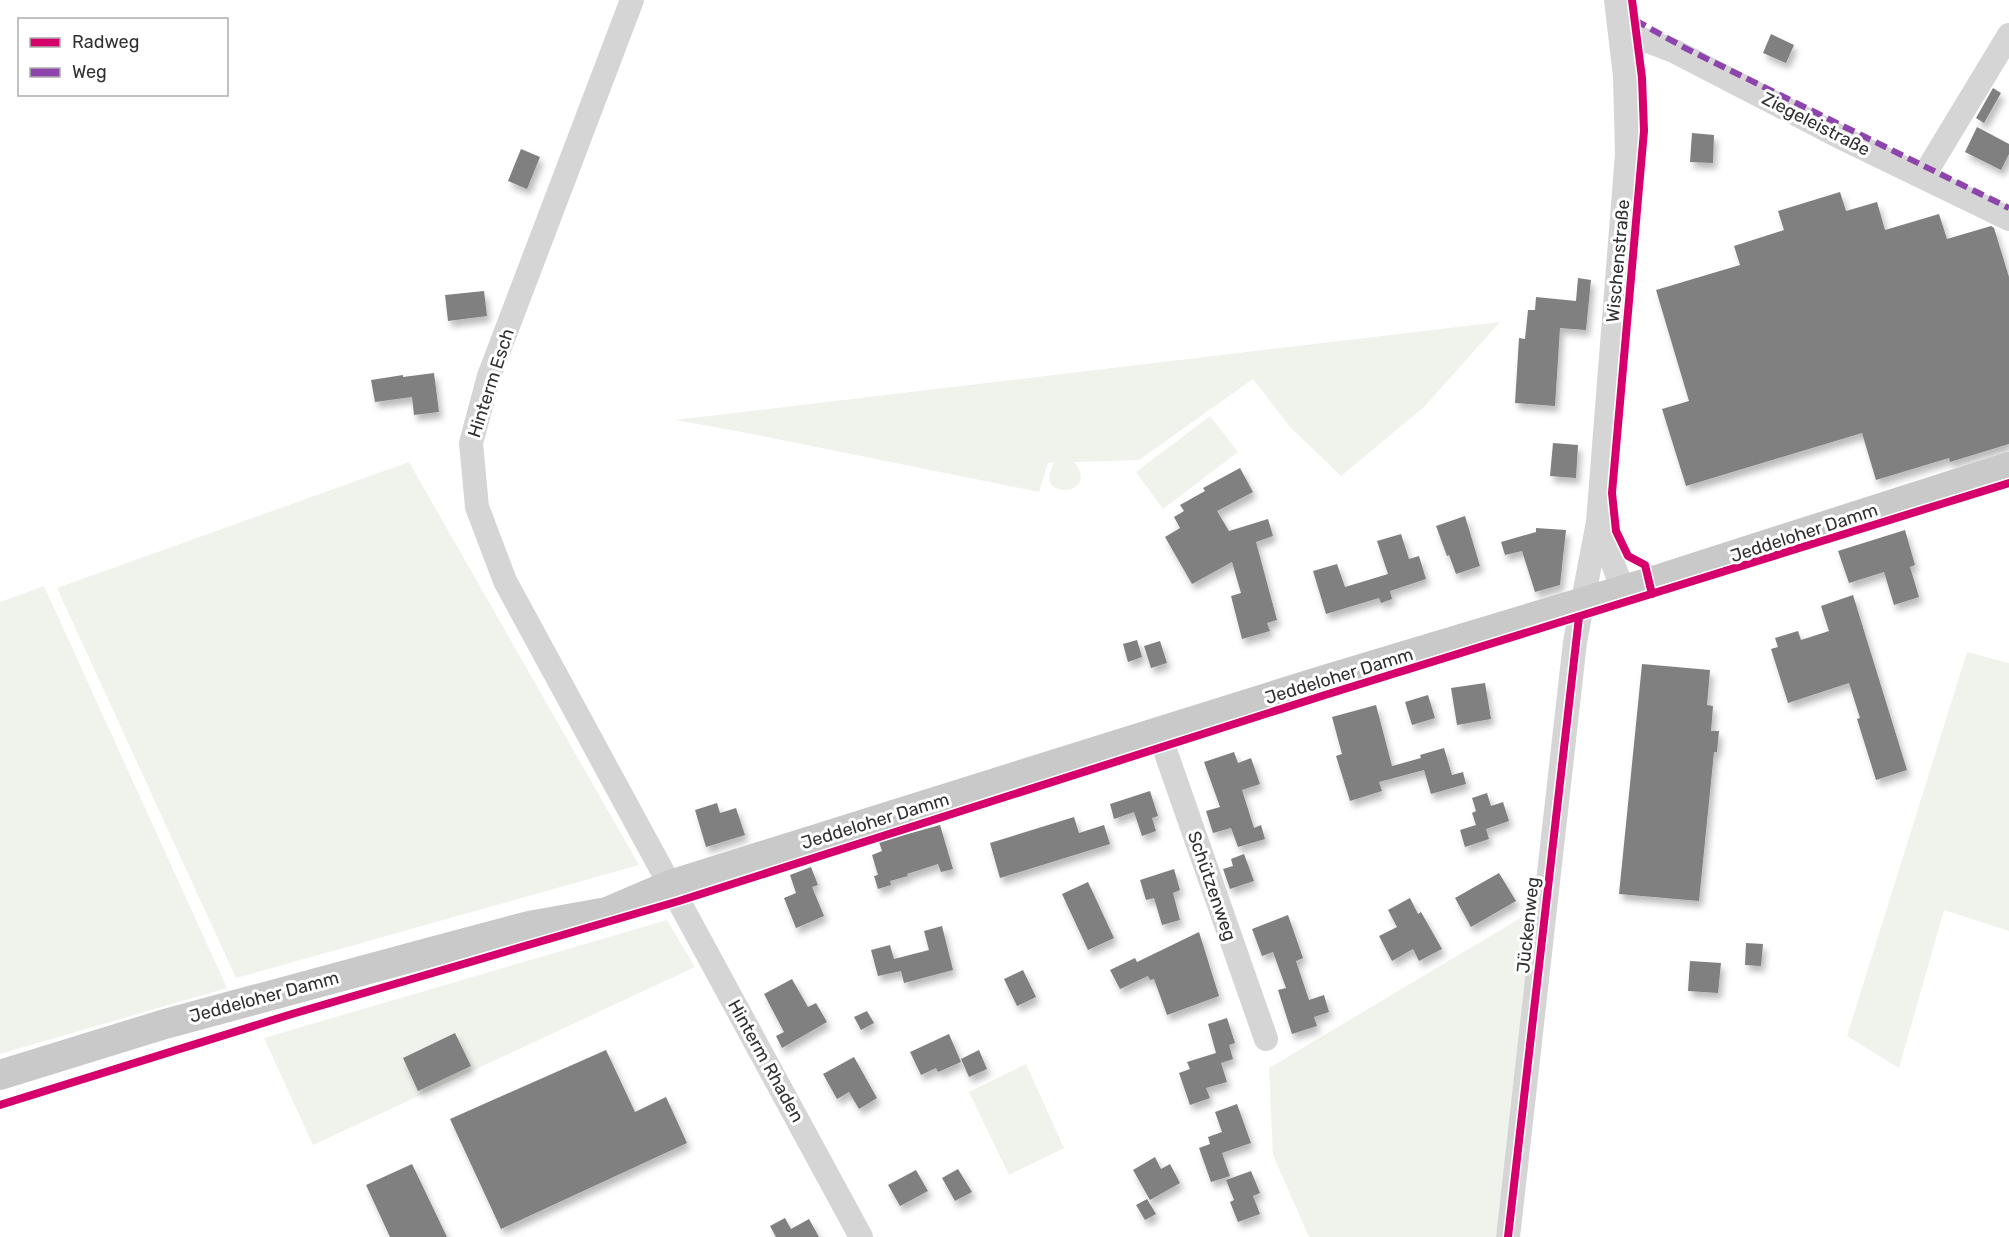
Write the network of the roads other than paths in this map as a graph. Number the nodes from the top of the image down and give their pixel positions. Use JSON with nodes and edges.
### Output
{"nodes":[{"id":1,"x":632,"y":0,"type":"edge"},
{"id":2,"x":1616,"y":0,"type":"edge"},
{"id":3,"x":2009,"y":36,"type":"edge"},
{"id":4,"x":1621,"y":38,"type":"junction"},
{"id":5,"x":1923,"y":177,"type":"junction"},
{"id":6,"x":2009,"y":219,"type":"edge"},
{"id":7,"x":2009,"y":467,"type":"edge"},
{"id":8,"x":1598,"y":522,"type":"junction"},
{"id":9,"x":1623,"y":590,"type":"junction"},
{"id":10,"x":1583,"y":602,"type":"junction"},
{"id":11,"x":1159,"y":733,"type":"junction"},
{"id":12,"x":670,"y":885,"type":"junction"},
{"id":13,"x":1266,"y":1039,"type":"dead end"},
{"id":14,"x":0,"y":1075,"type":"edge"},
{"id":15,"x":861,"y":1237,"type":"edge"},
{"id":16,"x":1508,"y":1237,"type":"edge"}],
"edges":[{"from":1,"to":12,"type":"street","name":"Hinterm Esch"},
{"from":2,"to":4,"type":"street","name":"Wischenstraße"},
{"from":3,"to":5,"type":"street"},
{"from":4,"to":5,"type":"street","name":"Ziegeleistraße"},
{"from":4,"to":8,"type":"street","name":"Wischenstraße"},
{"from":5,"to":6,"type":"street","name":"Ziegeleistraße"},
{"from":7,"to":9,"type":"main road","name":"Jeddeloher Damm"},
{"from":8,"to":9,"type":"street","name":"Wischenstraße"},
{"from":8,"to":10,"type":"street","name":"Wischenstraße"},
{"from":9,"to":10,"type":"main road","name":"Jeddeloher Damm"},
{"from":10,"to":11,"type":"main road","name":"Jeddeloher Damm"},
{"from":10,"to":16,"type":"street","name":"Jückenweg"},
{"from":11,"to":12,"type":"main road","name":"Jeddeloher Damm"},
{"from":11,"to":13,"type":"street","name":"Schützenweg"},
{"from":12,"to":14,"type":"main road","name":"Jeddeloher Damm"},
{"from":12,"to":15,"type":"street","name":"Hinterm Rhaden"}]}
